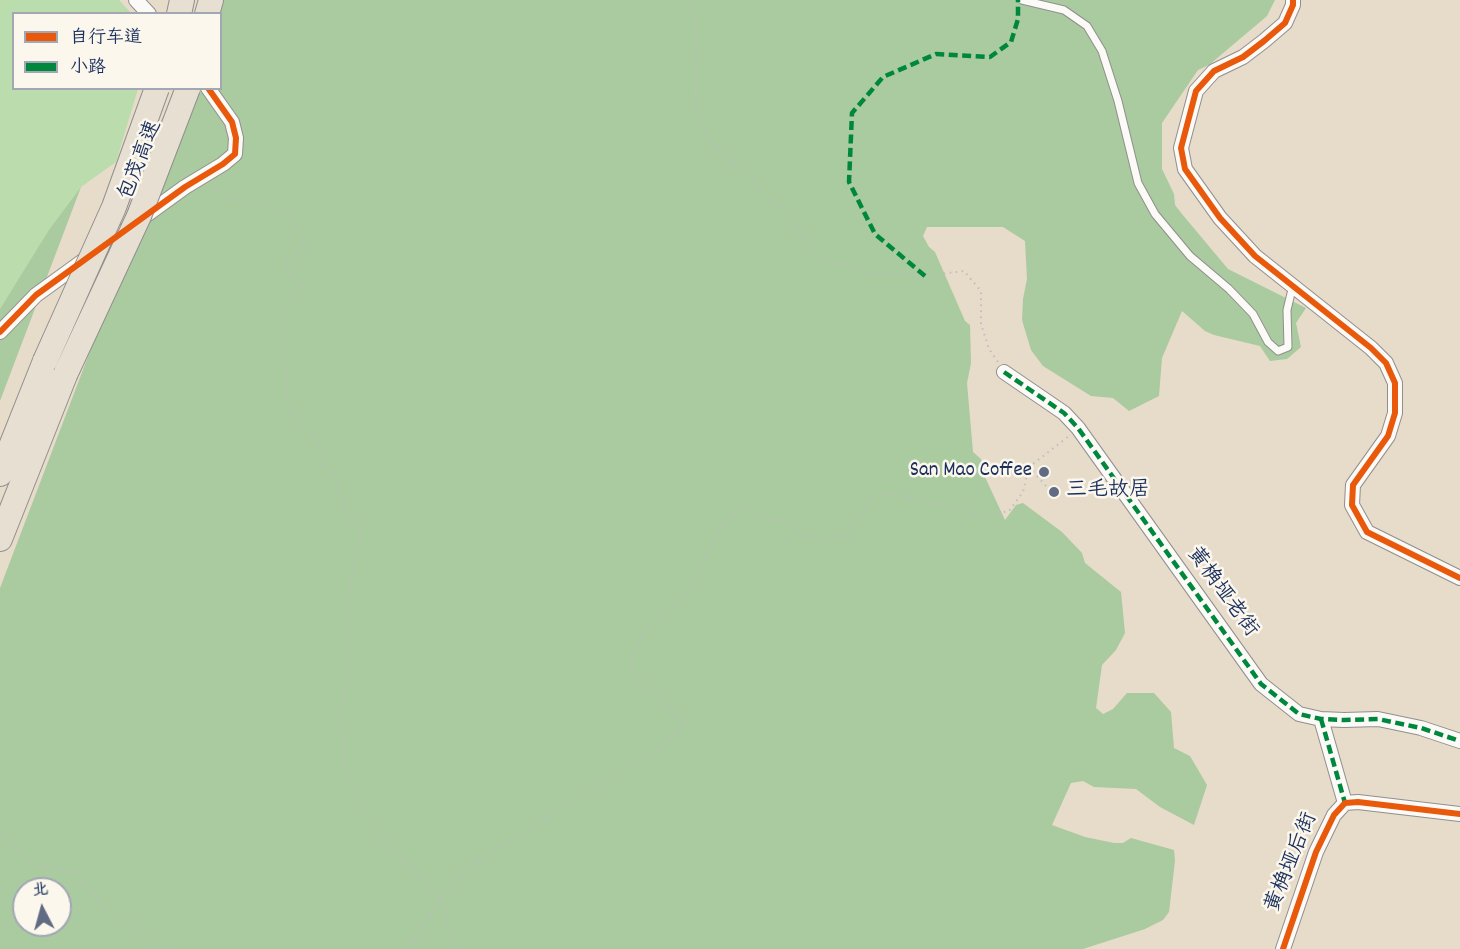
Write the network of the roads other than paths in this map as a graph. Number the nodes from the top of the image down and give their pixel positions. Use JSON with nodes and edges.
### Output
{"nodes":[{"id":1,"x":136,"y":0,"type":"edge"},
{"id":2,"x":1022,"y":0,"type":"edge"},
{"id":3,"x":1293,"y":0,"type":"edge"},
{"id":4,"x":147,"y":12,"type":"edge"},
{"id":5,"x":157,"y":90,"type":"edge"},
{"id":6,"x":187,"y":90,"type":"edge"},
{"id":7,"x":209,"y":90,"type":"edge"},
{"id":8,"x":1293,"y":285,"type":"junction"},
{"id":9,"x":0,"y":332,"type":"edge"},
{"id":10,"x":1005,"y":372,"type":"road end"},
{"id":11,"x":0,"y":474,"type":"edge"},
{"id":12,"x":0,"y":539,"type":"edge"},
{"id":13,"x":1460,"y":578,"type":"edge"},
{"id":14,"x":1321,"y":719,"type":"junction"},
{"id":15,"x":1460,"y":741,"type":"edge"},
{"id":16,"x":1345,"y":803,"type":"junction"},
{"id":17,"x":1460,"y":814,"type":"edge"},
{"id":18,"x":1283,"y":949,"type":"edge"}],
"edges":[{"from":1,"to":4,"type":"street"},
{"from":2,"to":8,"type":"lane"},
{"from":3,"to":8,"type":"street"},
{"from":5,"to":11,"type":"highway","name":"包茂高速","bridge":true},
{"from":6,"to":12,"type":"highway","name":"包茂高速","bridge":true},
{"from":7,"to":9,"type":"street"},
{"from":8,"to":13,"type":"street"},
{"from":10,"to":14,"type":"street","name":"黄桷垭老街"},
{"from":14,"to":15,"type":"street","name":"黄桷垭老街"},
{"from":14,"to":16,"type":"street"},
{"from":16,"to":17,"type":"street","name":"黄桷垭后街"},
{"from":16,"to":18,"type":"street","name":"黄桷垭后街"}]}
